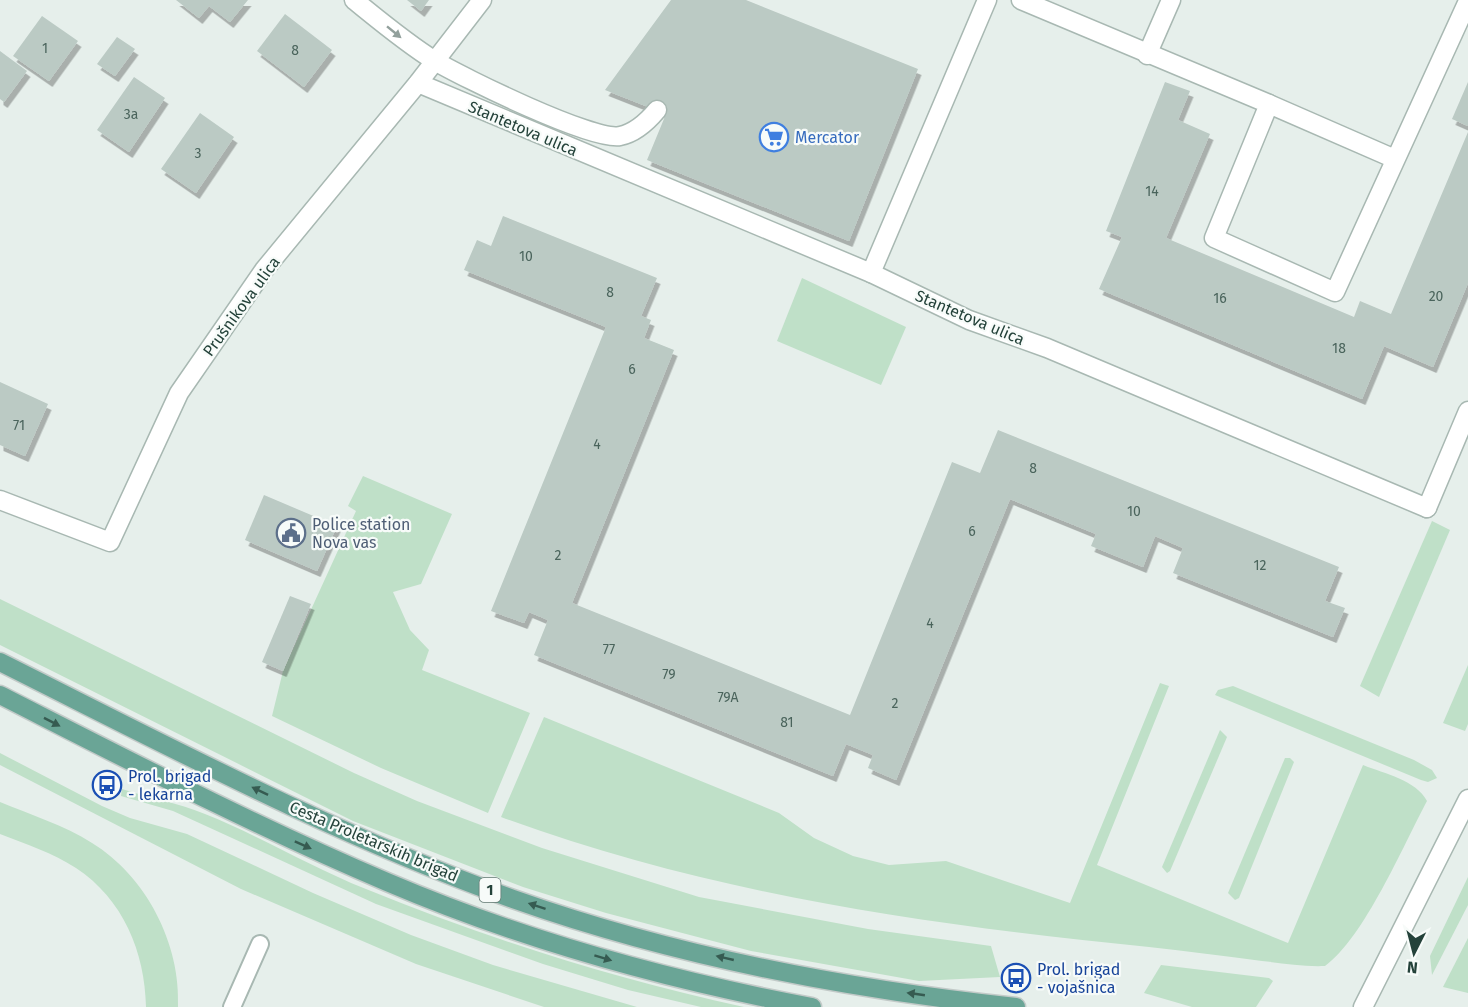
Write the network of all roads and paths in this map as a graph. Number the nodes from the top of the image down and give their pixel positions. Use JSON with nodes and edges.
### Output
{"nodes":[{"id":1,"x":354,"y":0,"type":"edge"},
{"id":2,"x":482,"y":0,"type":"edge"},
{"id":3,"x":987,"y":0,"type":"edge"},
{"id":4,"x":1021,"y":0,"type":"edge"},
{"id":5,"x":1171,"y":0,"type":"edge"},
{"id":6,"x":1468,"y":1,"type":"edge"},
{"id":7,"x":1148,"y":55,"type":"junction"},
{"id":8,"x":436,"y":61,"type":"junction"},
{"id":9,"x":418,"y":83,"type":"junction"},
{"id":10,"x":1269,"y":104,"type":"junction"},
{"id":11,"x":657,"y":111,"type":"dead end"},
{"id":12,"x":1395,"y":159,"type":"junction"},
{"id":13,"x":871,"y":273,"type":"junction"},
{"id":14,"x":1468,"y":411,"type":"edge"},
{"id":15,"x":0,"y":500,"type":"edge"},
{"id":16,"x":0,"y":662,"type":"edge"},
{"id":17,"x":0,"y":695,"type":"edge"},
{"id":18,"x":1468,"y":799,"type":"edge"},
{"id":19,"x":260,"y":944,"type":"dead end"},
{"id":20,"x":232,"y":1007,"type":"edge"},
{"id":21,"x":812,"y":1007,"type":"edge"},
{"id":22,"x":1016,"y":1007,"type":"edge"},
{"id":23,"x":1363,"y":1007,"type":"edge"}],
"edges":[{"from":1,"to":8,"type":"street","one_way":true},
{"from":2,"to":8,"type":"street","name":"Prušnikova ulica"},
{"from":3,"to":13,"type":"street"},
{"from":4,"to":7,"type":"street"},
{"from":5,"to":7,"type":"street"},
{"from":6,"to":12,"type":"street"},
{"from":7,"to":10,"type":"street"},
{"from":8,"to":9,"type":"street","name":"Prušnikova ulica"},
{"from":8,"to":11,"type":"street"},
{"from":9,"to":13,"type":"street","name":"Stantetova ulica"},
{"from":9,"to":15,"type":"street","name":"Prušnikova ulica"},
{"from":10,"to":12,"type":"street"},
{"from":10,"to":12,"type":"street"},
{"from":13,"to":14,"type":"street","name":"Stantetova ulica"},
{"from":22,"to":16,"type":"main road","name":"Cesta Proletarskih brigad","number":"1","one_way":true},
{"from":17,"to":21,"type":"main road","name":"Cesta Proletarskih brigad","number":"1","one_way":true},
{"from":18,"to":23,"type":"street"},
{"from":19,"to":20,"type":"lane"}]}
